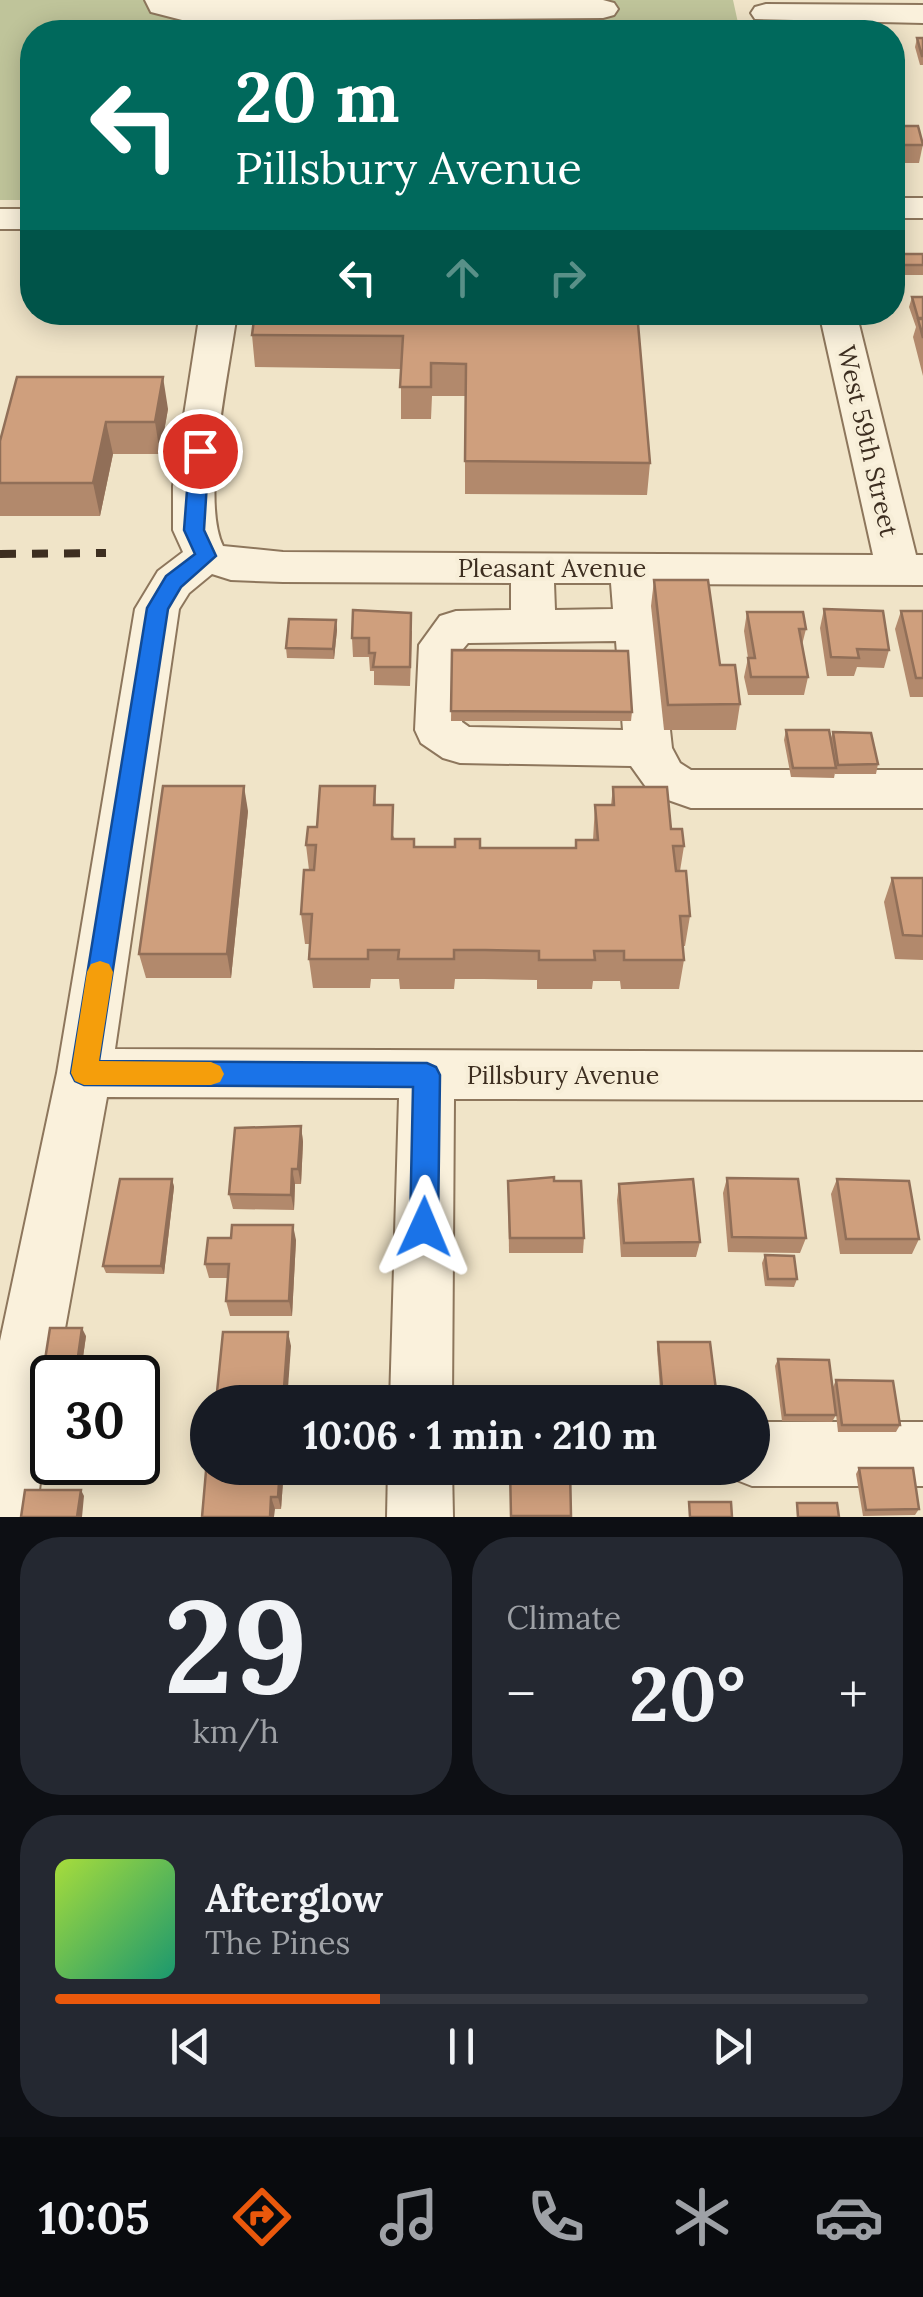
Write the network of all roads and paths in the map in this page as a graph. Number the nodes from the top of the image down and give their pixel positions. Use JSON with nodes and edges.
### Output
{"nodes":[{"id":1,"x":160,"y":0,"type":"edge"},
{"id":2,"x":334,"y":14,"type":"edge"},
{"id":3,"x":603,"y":14,"type":"edge"},
{"id":4,"x":923,"y":14,"type":"edge"},
{"id":5,"x":766,"y":15,"type":"edge"},
{"id":6,"x":218,"y":325,"type":"edge"},
{"id":7,"x":841,"y":325,"type":"edge"},
{"id":8,"x":206,"y":556,"type":"junction"},
{"id":9,"x":532,"y":568,"type":"junction"},
{"id":10,"x":631,"y":568,"type":"junction"},
{"id":11,"x":911,"y":570,"type":"edge"},
{"id":12,"x":636,"y":625,"type":"junction"},
{"id":13,"x":534,"y":626,"type":"junction"},
{"id":14,"x":648,"y":748,"type":"junction"},
{"id":15,"x":923,"y":790,"type":"edge"},
{"id":16,"x":84,"y":1073,"type":"junction"},
{"id":17,"x":427,"y":1075,"type":"junction"},
{"id":18,"x":923,"y":1076,"type":"edge"},
{"id":19,"x":421,"y":1385,"type":"edge"},
{"id":20,"x":770,"y":1454,"type":"edge"},
{"id":21,"x":923,"y":1454,"type":"edge"},
{"id":22,"x":420,"y":1485,"type":"edge"},
{"id":23,"x":3,"y":1517,"type":"edge"},
{"id":24,"x":420,"y":1517,"type":"edge"}],
"edges":[{"from":1,"to":2,"type":"street"},
{"from":2,"to":3,"type":"street"},
{"from":4,"to":5,"type":"street"},
{"from":6,"to":8,"type":"street"},
{"from":7,"to":11,"type":"street","name":"West 59th Street"},
{"from":8,"to":9,"type":"street","name":"Pleasant Avenue"},
{"from":8,"to":16,"type":"street"},
{"from":9,"to":10,"type":"street","name":"Pleasant Avenue"},
{"from":9,"to":13,"type":"street"},
{"from":10,"to":11,"type":"street","name":"Pleasant Avenue"},
{"from":10,"to":12,"type":"street"},
{"from":12,"to":13,"type":"street"},
{"from":12,"to":14,"type":"street"},
{"from":13,"to":14,"type":"street"},
{"from":14,"to":15,"type":"street"},
{"from":16,"to":17,"type":"street","name":"Pillsbury Avenue"},
{"from":16,"to":23,"type":"street"},
{"from":17,"to":18,"type":"street","name":"Pillsbury Avenue"},
{"from":17,"to":19,"type":"street"},
{"from":20,"to":21,"type":"street"},
{"from":22,"to":24,"type":"street"}]}
